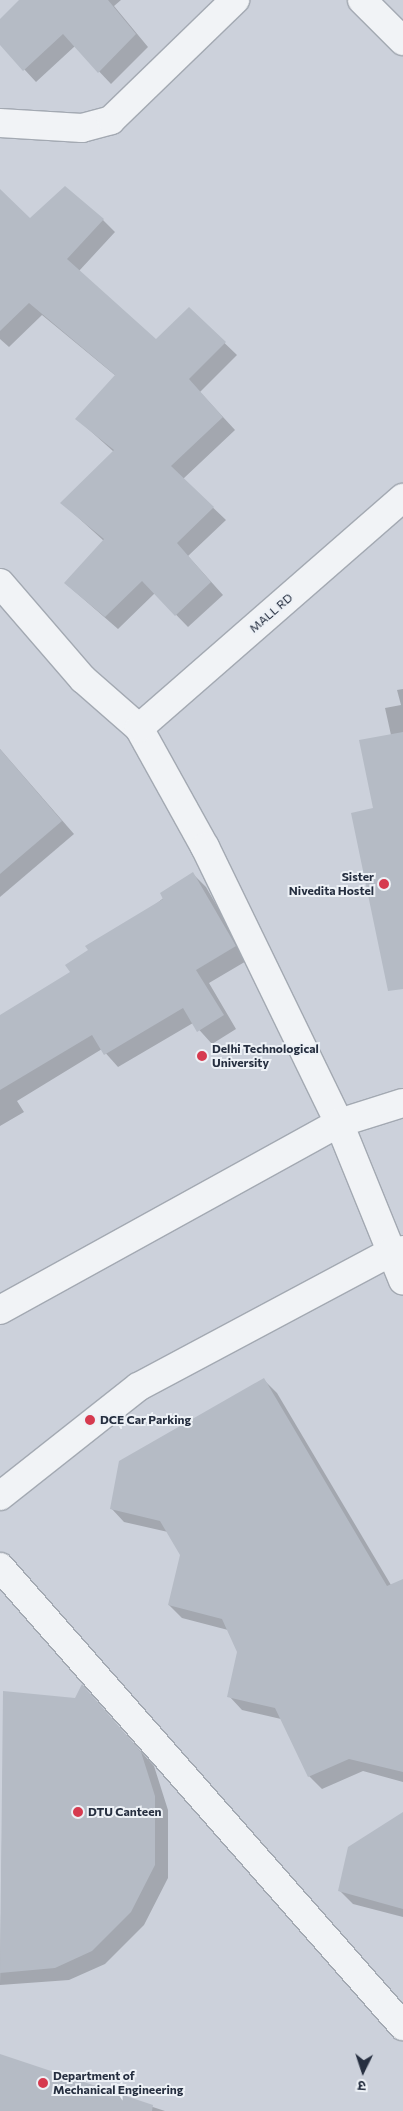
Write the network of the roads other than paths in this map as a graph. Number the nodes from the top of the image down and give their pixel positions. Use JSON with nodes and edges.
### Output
{"nodes":[{"id":1,"x":236,"y":0,"type":"edge"},
{"id":2,"x":362,"y":0,"type":"edge"},
{"id":3,"x":403,"y":42,"type":"edge"},
{"id":4,"x":0,"y":123,"type":"edge"},
{"id":5,"x":403,"y":498,"type":"edge"},
{"id":6,"x":0,"y":582,"type":"edge"},
{"id":7,"x":139,"y":728,"type":"junction"},
{"id":8,"x":403,"y":1103,"type":"edge"},
{"id":9,"x":338,"y":1123,"type":"junction"},
{"id":10,"x":397,"y":1251,"type":"edge"},
{"id":11,"x":403,"y":1281,"type":"edge"},
{"id":12,"x":0,"y":1310,"type":"edge"},
{"id":13,"x":0,"y":1496,"type":"edge"},
{"id":14,"x":0,"y":1567,"type":"edge"},
{"id":15,"x":403,"y":2026,"type":"edge"}],
"edges":[{"from":1,"to":4,"type":"lane"},
{"from":2,"to":3,"type":"lane"},
{"from":5,"to":7,"type":"lane","name":"MALL RD"},
{"from":6,"to":7,"type":"lane"},
{"from":7,"to":9,"type":"lane"},
{"from":8,"to":9,"type":"lane"},
{"from":9,"to":10,"type":"lane"},
{"from":9,"to":12,"type":"lane"},
{"from":10,"to":11,"type":"lane"},
{"from":10,"to":13,"type":"lane"},
{"from":14,"to":15,"type":"lane"}]}
